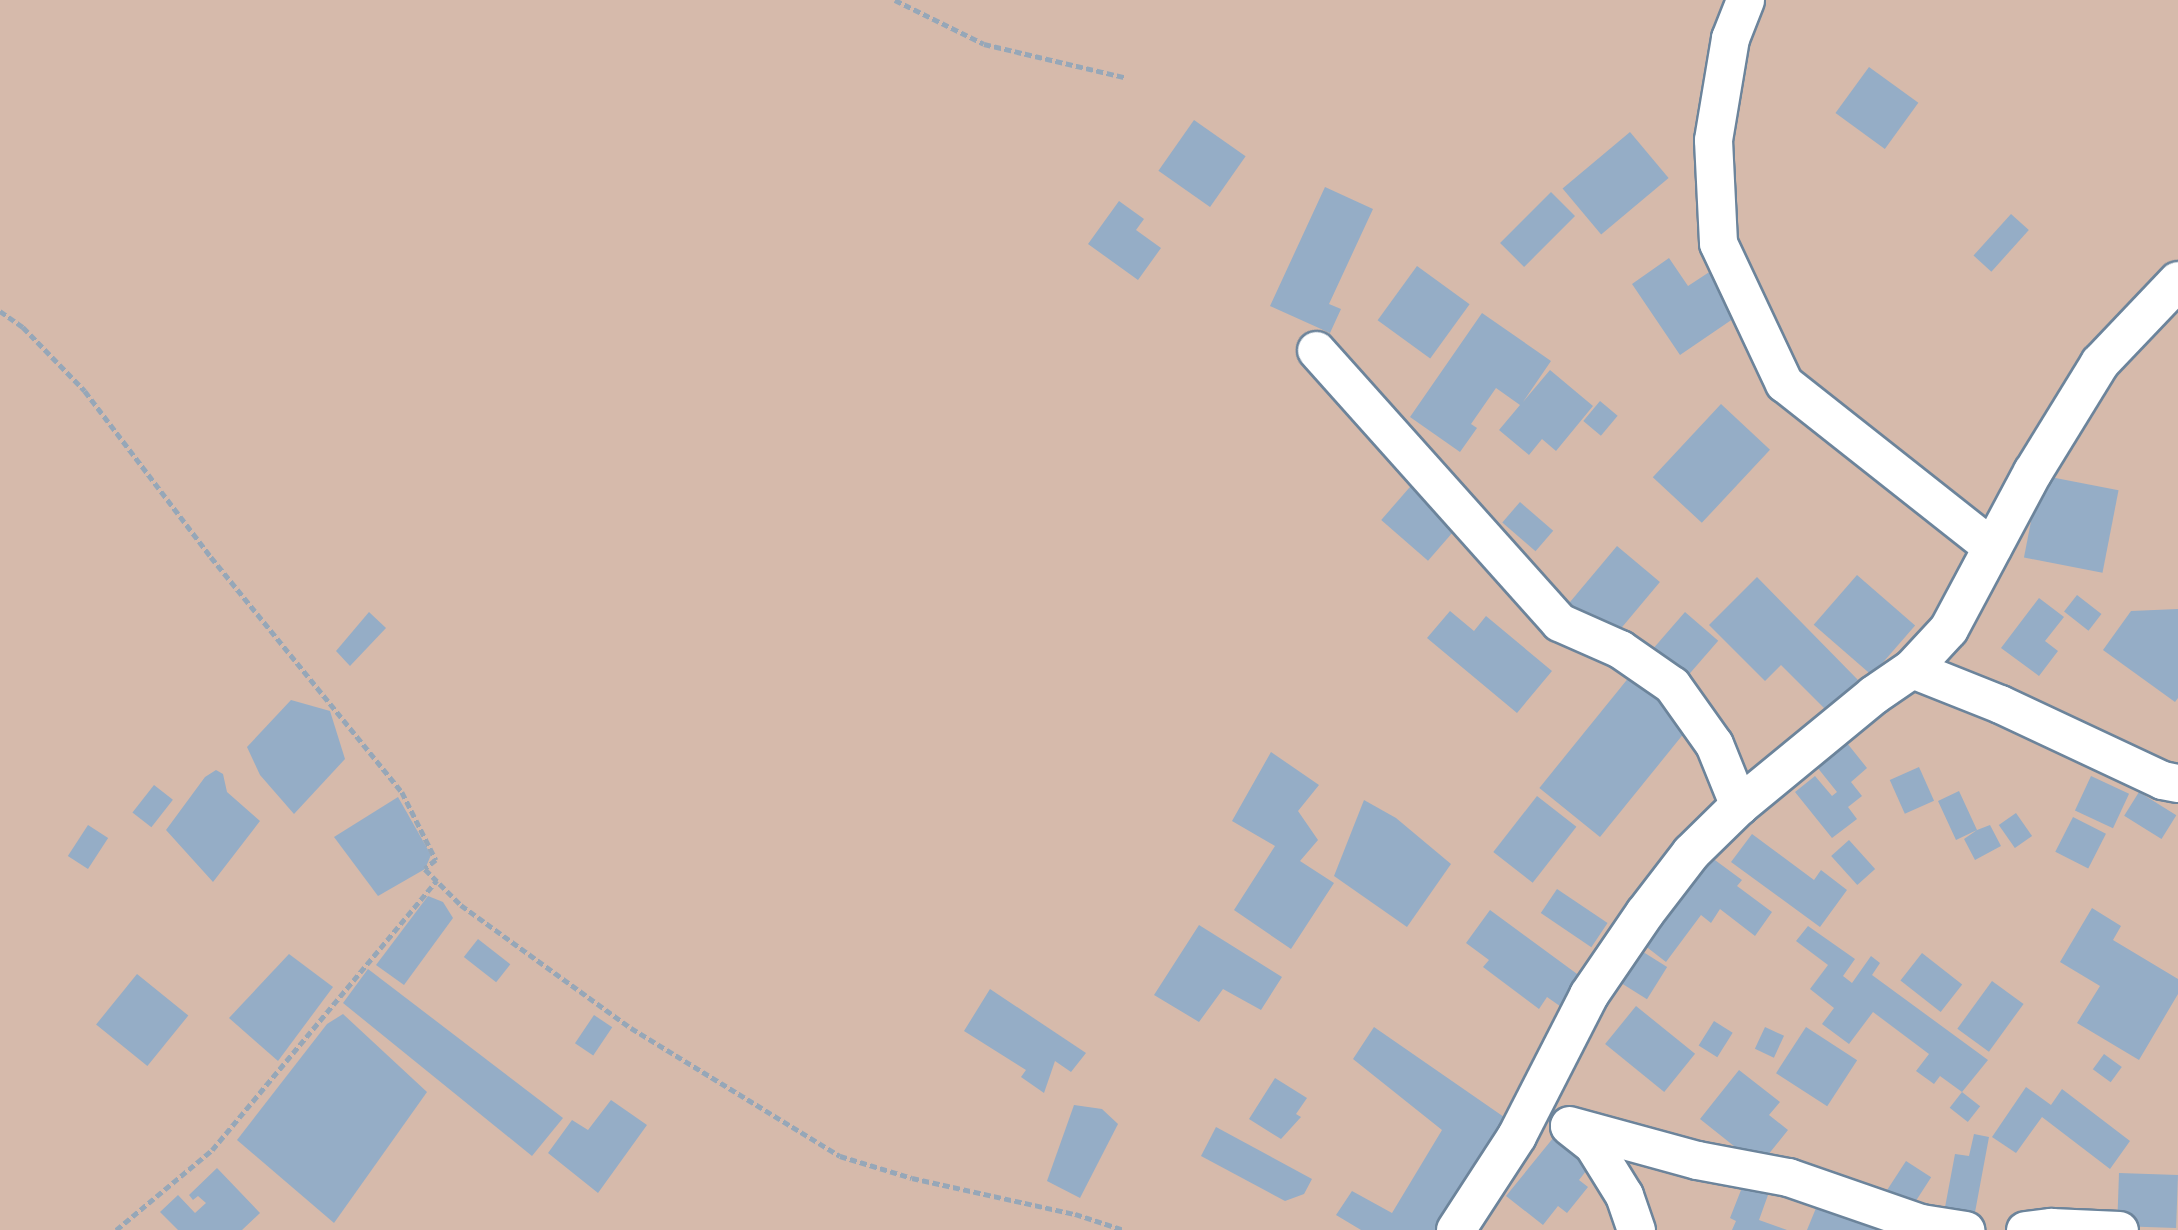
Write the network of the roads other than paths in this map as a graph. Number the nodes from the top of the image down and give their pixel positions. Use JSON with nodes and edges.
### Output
{"nodes":[{"id":1,"x":1745,"y":0,"type":"edge"},
{"id":2,"x":2178,"y":281,"type":"edge"},
{"id":3,"x":1316,"y":350,"type":"dead end"},
{"id":4,"x":1992,"y":547,"type":"junction"},
{"id":5,"x":1912,"y":668,"type":"junction"},
{"id":6,"x":2178,"y":783,"type":"edge"},
{"id":7,"x":1739,"y":806,"type":"junction"},
{"id":8,"x":1535,"y":1099,"type":"junction"},
{"id":9,"x":1569,"y":1125,"type":"junction"},
{"id":10,"x":1457,"y":1230,"type":"edge"},
{"id":11,"x":1636,"y":1230,"type":"edge"},
{"id":12,"x":1965,"y":1230,"type":"edge"},
{"id":13,"x":2025,"y":1230,"type":"edge"},
{"id":14,"x":2119,"y":1230,"type":"edge"}],
"edges":[{"from":1,"to":4,"type":"street"},
{"from":2,"to":4,"type":"street"},
{"from":3,"to":7,"type":"street"},
{"from":4,"to":5,"type":"street"},
{"from":5,"to":6,"type":"street"},
{"from":5,"to":7,"type":"street"},
{"from":7,"to":8,"type":"street"},
{"from":8,"to":9,"type":"street"},
{"from":8,"to":10,"type":"street"},
{"from":9,"to":11,"type":"street"},
{"from":9,"to":12,"type":"street"},
{"from":13,"to":14,"type":"street"}]}
